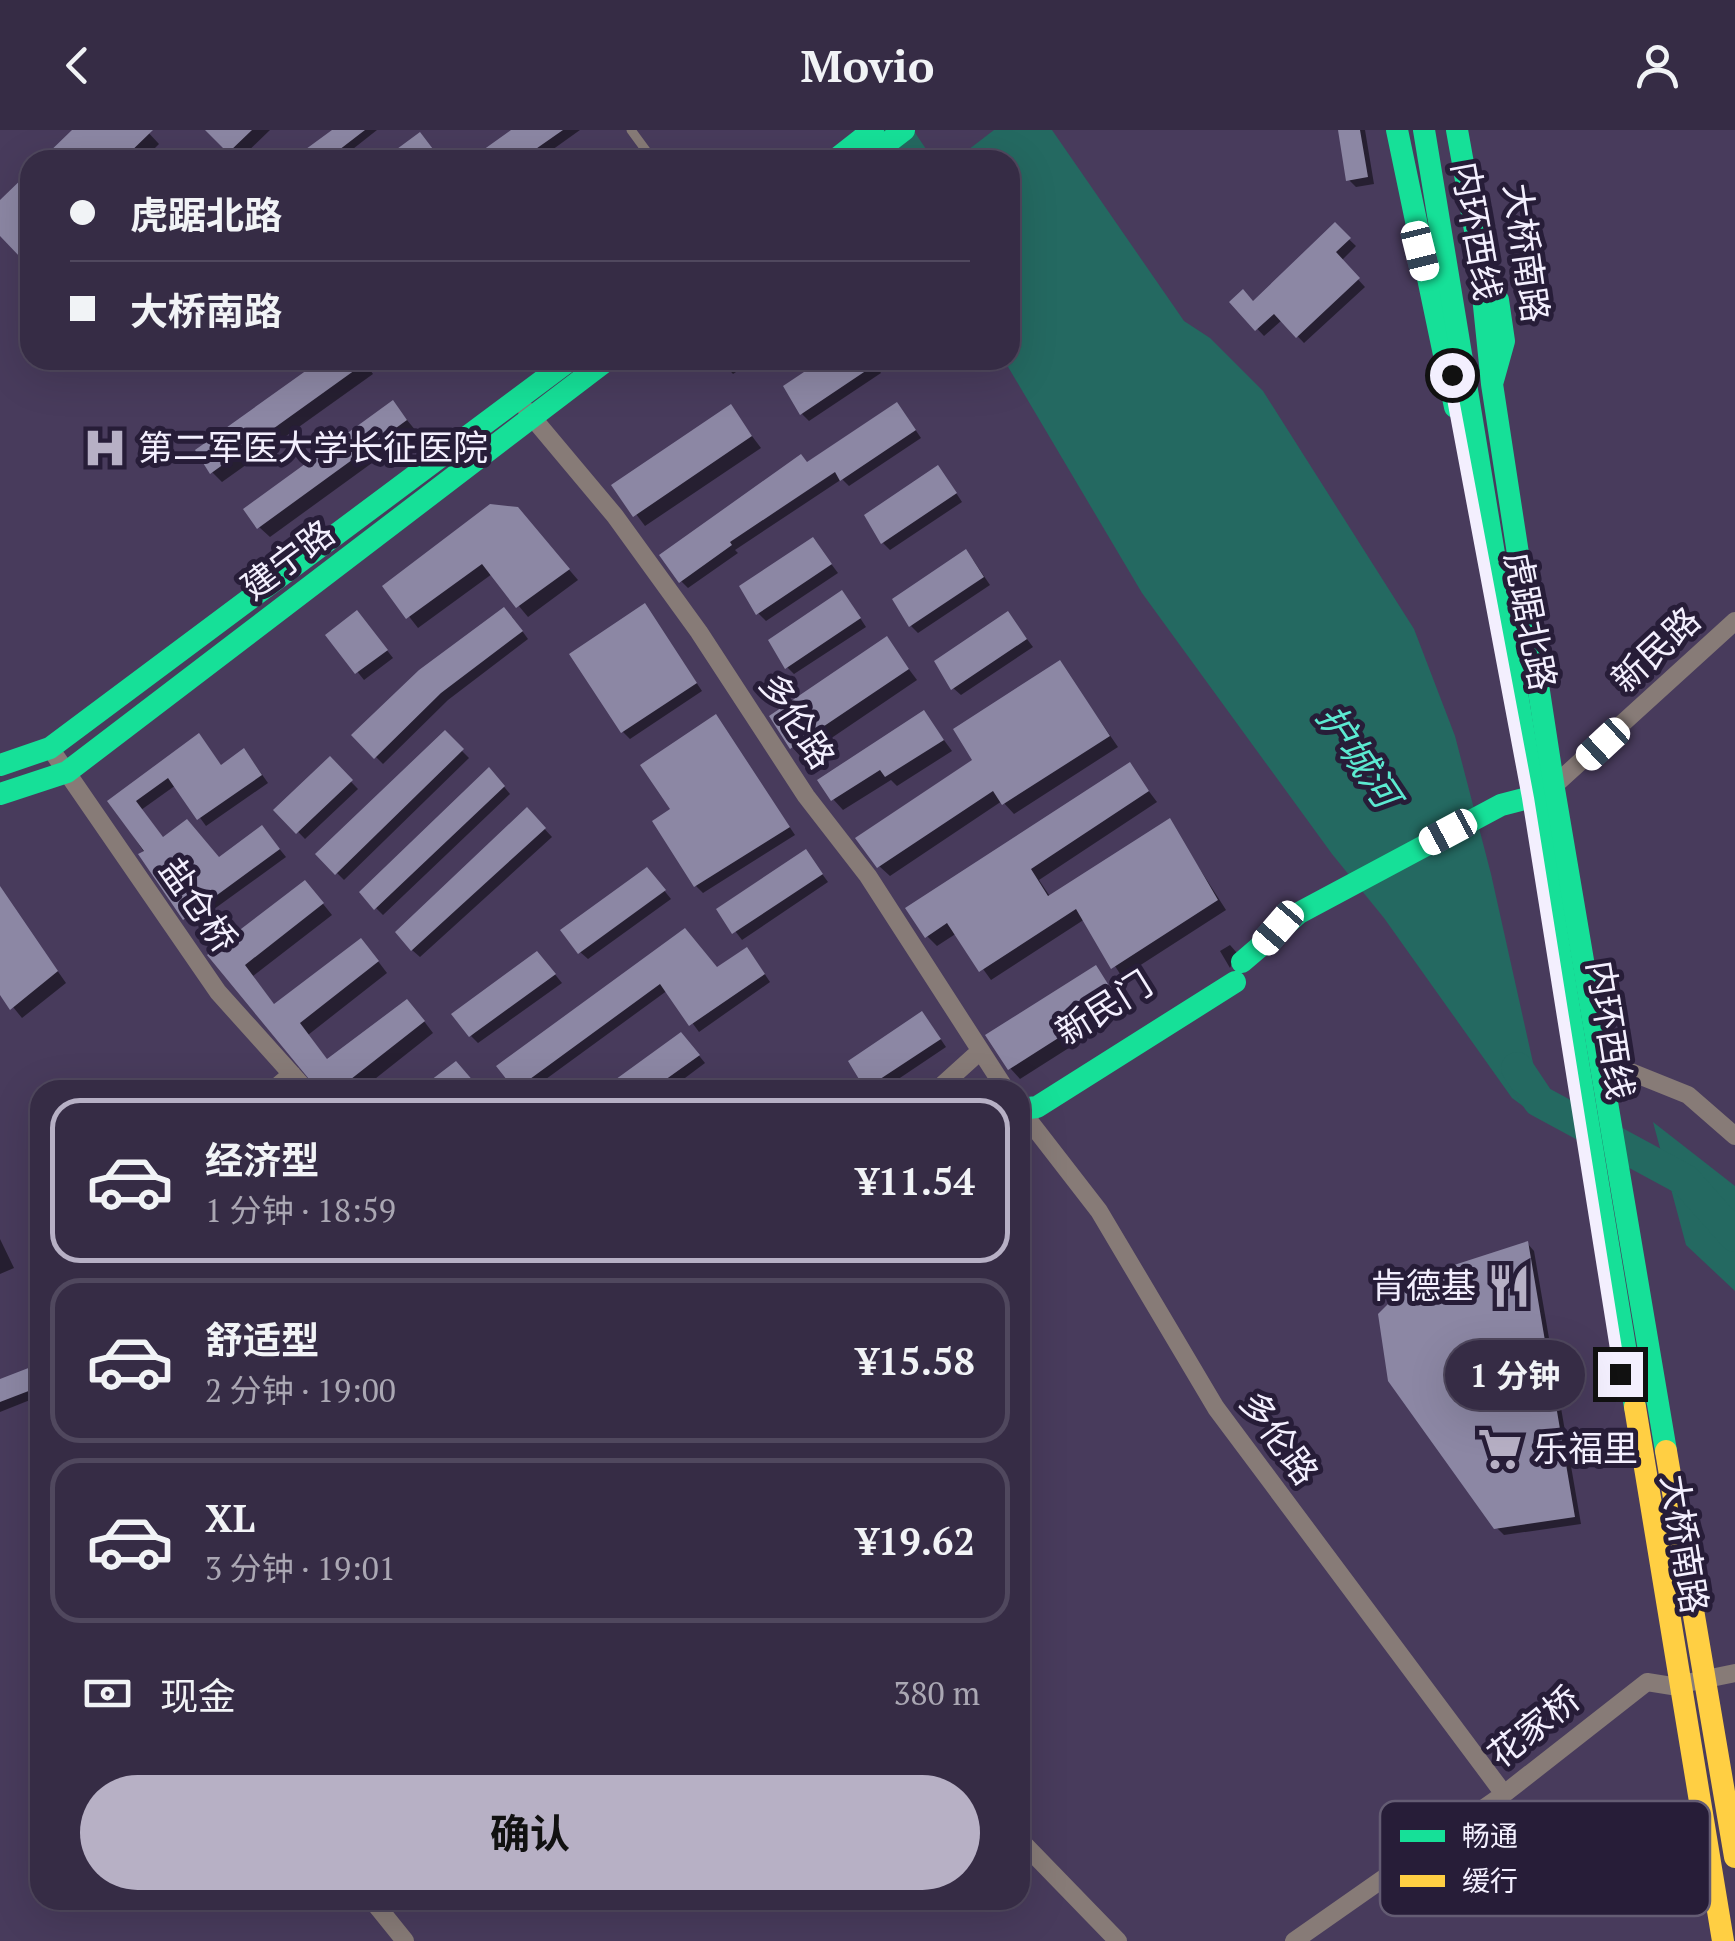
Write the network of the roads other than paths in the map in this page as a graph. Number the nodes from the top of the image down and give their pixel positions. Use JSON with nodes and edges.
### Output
{"nodes":[{"id":1,"x":631,"y":130,"type":"edge"},
{"id":2,"x":904,"y":130,"type":"edge"},
{"id":3,"x":1397,"y":130,"type":"edge"},
{"id":4,"x":1408,"y":130,"type":"edge"},
{"id":5,"x":1424,"y":130,"type":"edge"},
{"id":6,"x":1438,"y":130,"type":"edge"},
{"id":7,"x":1456,"y":130,"type":"edge"},
{"id":8,"x":1474,"y":130,"type":"edge"},
{"id":9,"x":864,"y":145,"type":"edge"},
{"id":10,"x":646,"y":150,"type":"edge"},
{"id":11,"x":561,"y":370,"type":"edge"},
{"id":12,"x":590,"y":370,"type":"edge"},
{"id":13,"x":1492,"y":384,"type":"junction"},
{"id":14,"x":1453,"y":399,"type":"junction"},
{"id":15,"x":525,"y":408,"type":"junction"},
{"id":16,"x":1735,"y":621,"type":"edge"},
{"id":17,"x":50,"y":748,"type":"junction"},
{"id":18,"x":0,"y":765,"type":"edge"},
{"id":19,"x":67,"y":772,"type":"junction"},
{"id":20,"x":1554,"y":789,"type":"junction"},
{"id":21,"x":0,"y":794,"type":"edge"},
{"id":22,"x":1528,"y":798,"type":"junction"},
{"id":23,"x":1566,"y":1034,"type":"joint"},
{"id":24,"x":979,"y":1052,"type":"junction"},
{"id":25,"x":1602,"y":1060,"type":"junction"},
{"id":26,"x":292,"y":1074,"type":"junction"},
{"id":27,"x":285,"y":1080,"type":"edge"},
{"id":28,"x":297,"y":1080,"type":"edge"},
{"id":29,"x":948,"y":1080,"type":"edge"},
{"id":30,"x":999,"y":1080,"type":"edge"},
{"id":31,"x":1030,"y":1107,"type":"edge"},
{"id":32,"x":1030,"y":1122,"type":"edge"},
{"id":33,"x":1735,"y":1136,"type":"edge"},
{"id":34,"x":1735,"y":1673,"type":"edge"},
{"id":35,"x":1706,"y":1679,"type":"junction"},
{"id":36,"x":1672,"y":1686,"type":"junction"},
{"id":37,"x":1504,"y":1794,"type":"junction"},
{"id":38,"x":1494,"y":1801,"type":"edge"},
{"id":39,"x":1690,"y":1801,"type":"edge"},
{"id":40,"x":1700,"y":1801,"type":"edge"},
{"id":41,"x":1030,"y":1850,"type":"edge"},
{"id":42,"x":1735,"y":1857,"type":"edge"},
{"id":43,"x":1710,"y":1862,"type":"edge"},
{"id":44,"x":1380,"y":1881,"type":"edge"},
{"id":45,"x":380,"y":1910,"type":"edge"},
{"id":46,"x":1708,"y":1916,"type":"edge"},
{"id":47,"x":1735,"y":1939,"type":"edge"},
{"id":48,"x":405,"y":1941,"type":"edge"},
{"id":49,"x":1118,"y":1941,"type":"edge"},
{"id":50,"x":1294,"y":1941,"type":"edge"},
{"id":51,"x":1712,"y":1941,"type":"edge"},
{"id":52,"x":1723,"y":1941,"type":"edge"}],
"edges":[{"from":1,"to":10,"type":"lane"},
{"from":2,"to":9,"type":"main road"},
{"from":3,"to":14,"type":"main road"},
{"from":4,"to":14,"type":"main road"},
{"from":5,"to":40,"type":"main road","name":"内环西线","bridge":true},
{"from":6,"to":47,"type":"main road","name":"内环西线"},
{"from":7,"to":13,"type":"main road","name":"大桥南路"},
{"from":8,"to":13,"type":"main road","name":"大桥南路"},
{"from":11,"to":15,"type":"main road","name":"建宁路"},
{"from":12,"to":15,"type":"main road","name":"建宁路"},
{"from":13,"to":20,"type":"main road","name":"大桥南路"},
{"from":14,"to":22,"type":"main road","name":"虎踞北路"},
{"from":15,"to":17,"type":"main road","name":"建宁路"},
{"from":15,"to":19,"type":"main road","name":"建宁路"},
{"from":15,"to":24,"type":"street","name":"多伦路"},
{"from":16,"to":20,"type":"street","name":"新民路"},
{"from":17,"to":18,"type":"main road","name":"建宁路"},
{"from":17,"to":19,"type":"street","name":"盐仓桥"},
{"from":19,"to":21,"type":"main road","name":"建宁路"},
{"from":19,"to":26,"type":"street","name":"盐仓桥"},
{"from":20,"to":22,"type":"street","name":"新民路"},
{"from":20,"to":25,"type":"main road","name":"大桥南路"},
{"from":22,"to":23,"type":"main road","name":"虎踞北路"},
{"from":22,"to":31,"type":"main road"},
{"from":23,"to":36,"type":"main road","name":"大桥南路"},
{"from":24,"to":29,"type":"street"},
{"from":24,"to":30,"type":"street","name":"多伦路"},
{"from":25,"to":33,"type":"street"},
{"from":25,"to":35,"type":"main road","name":"大桥南路"},
{"from":26,"to":27,"type":"street"},
{"from":26,"to":28,"type":"street","name":"盐仓桥"},
{"from":32,"to":37,"type":"street","name":"多伦路"},
{"from":34,"to":35,"type":"street","name":"花家桥"},
{"from":35,"to":36,"type":"street","name":"花家桥"},
{"from":35,"to":42,"type":"main road","name":"大桥南路"},
{"from":36,"to":37,"type":"street","name":"花家桥"},
{"from":36,"to":39,"type":"main road","name":"大桥南路"},
{"from":37,"to":38,"type":"street","name":"花家桥"},
{"from":41,"to":49,"type":"street"},
{"from":43,"to":52,"type":"main road","name":"内环西线","bridge":true},
{"from":44,"to":50,"type":"street","name":"花家桥"},
{"from":45,"to":48,"type":"street"},
{"from":46,"to":51,"type":"main road","name":"大桥南路"}]}
